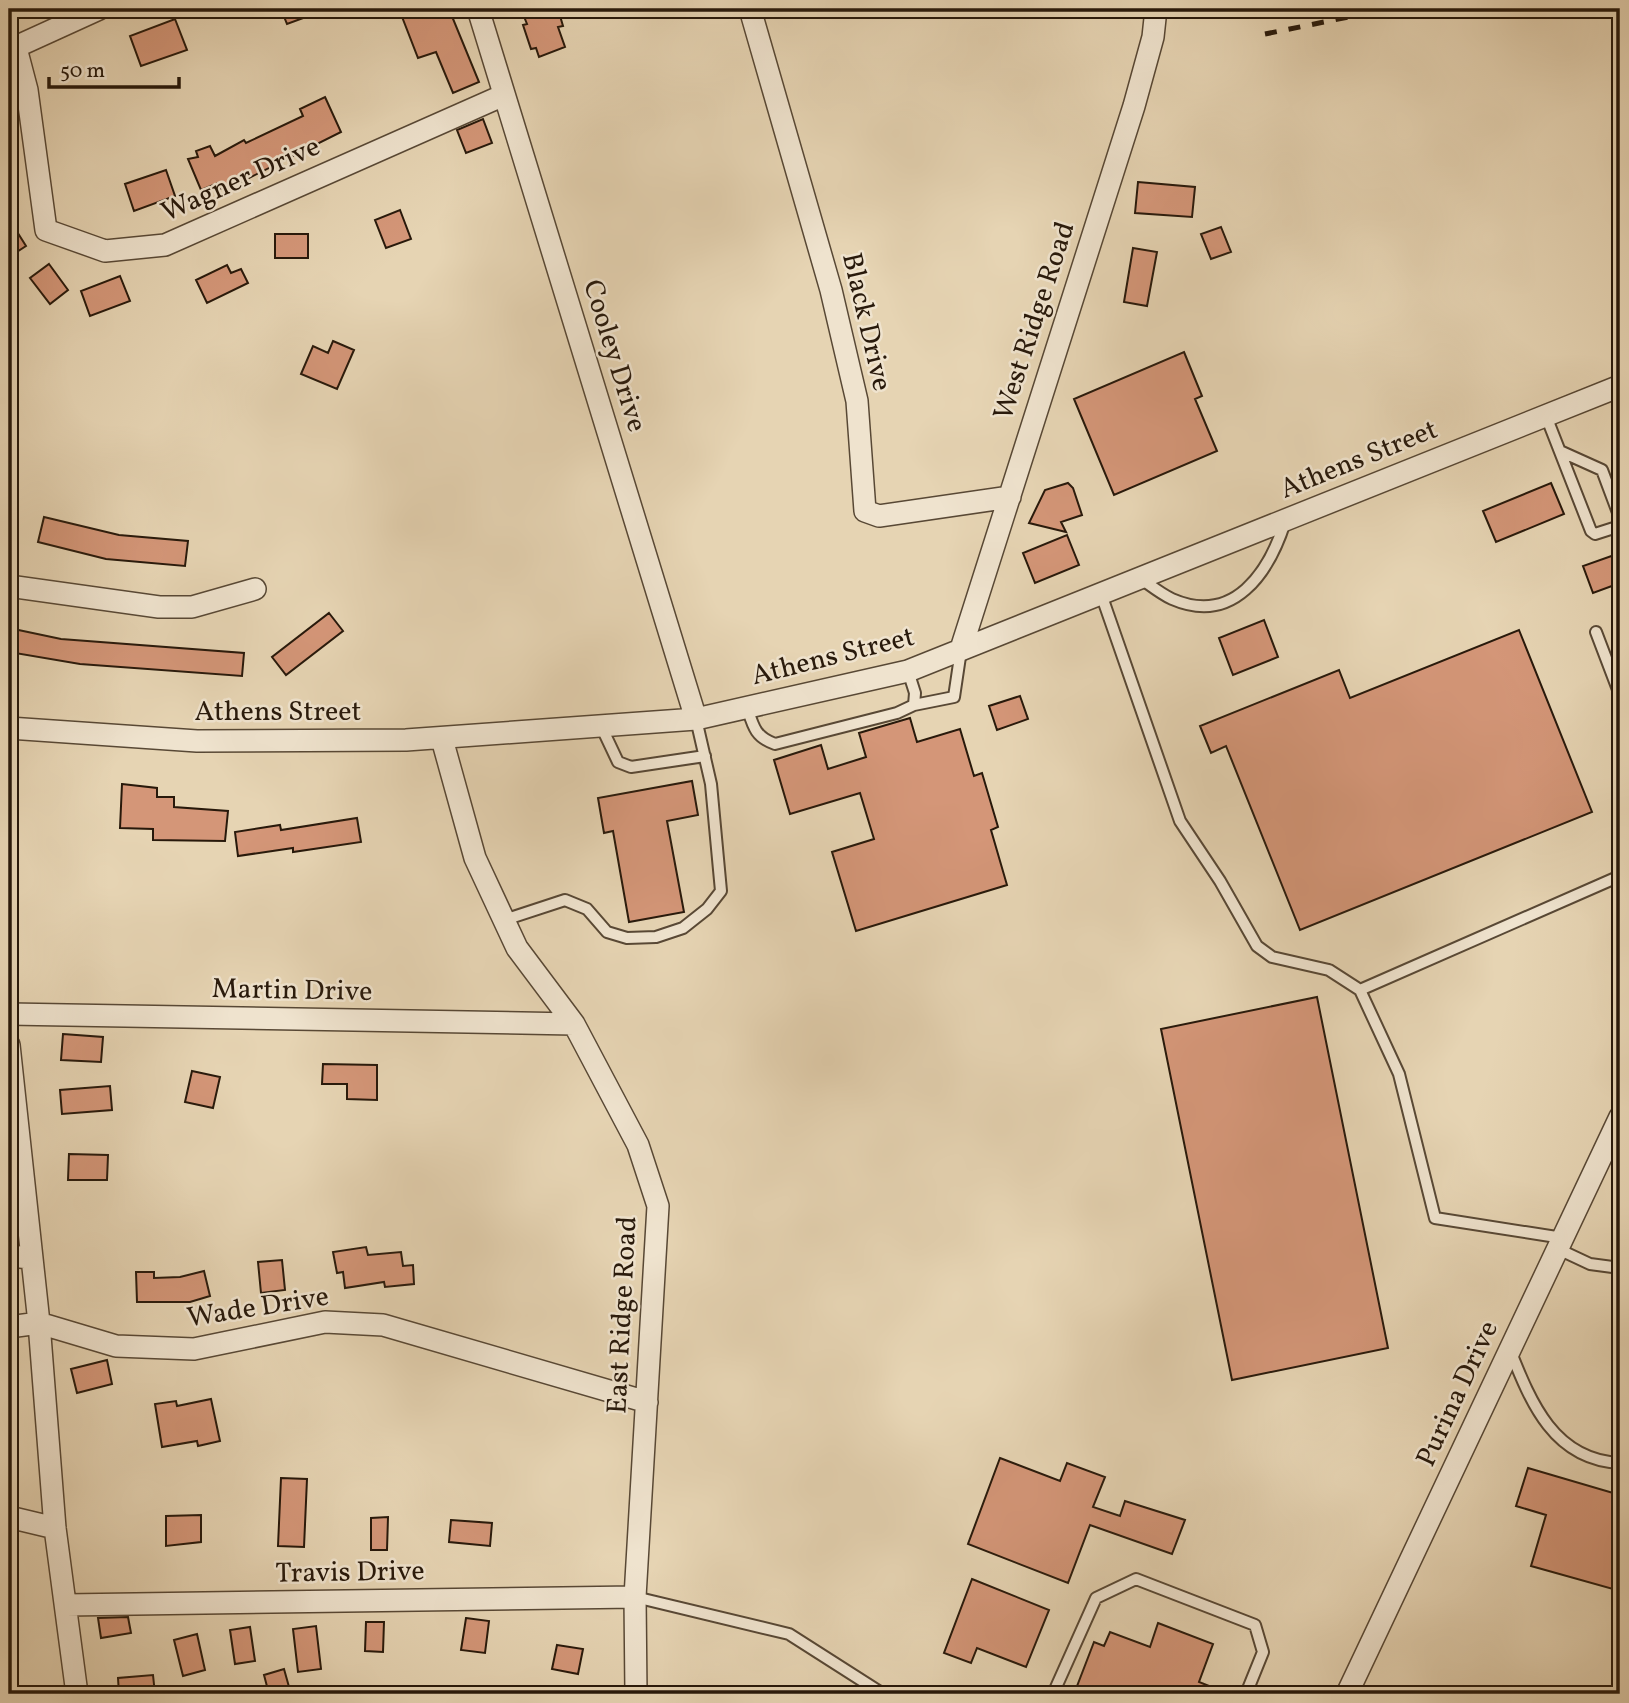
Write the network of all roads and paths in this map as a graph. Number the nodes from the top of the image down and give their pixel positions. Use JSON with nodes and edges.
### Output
{"nodes":[{"id":1,"x":99,"y":9,"type":"edge"},
{"id":2,"x":478,"y":9,"type":"edge"},
{"id":3,"x":750,"y":9,"type":"edge"},
{"id":4,"x":1156,"y":9,"type":"edge"},
{"id":5,"x":12,"y":49,"type":"edge"},
{"id":6,"x":504,"y":94,"type":"junction"},
{"id":7,"x":1620,"y":386,"type":"edge"},
{"id":8,"x":1545,"y":416,"type":"junction"},
{"id":9,"x":1562,"y":452,"type":"junction"},
{"id":10,"x":1010,"y":497,"type":"junction"},
{"id":11,"x":1620,"y":518,"type":"edge"},
{"id":12,"x":1286,"y":519,"type":"junction"},
{"id":13,"x":1620,"y":526,"type":"edge"},
{"id":14,"x":1140,"y":578,"type":"junction"},
{"id":15,"x":9,"y":586,"type":"edge"},
{"id":16,"x":255,"y":589,"type":"dead end"},
{"id":17,"x":1101,"y":594,"type":"junction"},
{"id":18,"x":1596,"y":632,"type":"dead end"},
{"id":19,"x":961,"y":649,"type":"junction"},
{"id":20,"x":908,"y":671,"type":"junction"},
{"id":21,"x":1620,"y":695,"type":"edge"},
{"id":22,"x":915,"y":705,"type":"junction"},
{"id":23,"x":747,"y":707,"type":"junction"},
{"id":24,"x":696,"y":719,"type":"junction"},
{"id":25,"x":601,"y":726,"type":"junction"},
{"id":26,"x":9,"y":728,"type":"edge"},
{"id":27,"x":442,"y":738,"type":"junction"},
{"id":28,"x":705,"y":756,"type":"junction"},
{"id":29,"x":1620,"y":876,"type":"edge"},
{"id":30,"x":504,"y":920,"type":"junction"},
{"id":31,"x":1360,"y":990,"type":"junction"},
{"id":32,"x":9,"y":1014,"type":"edge"},
{"id":33,"x":575,"y":1024,"type":"junction"},
{"id":34,"x":9,"y":1045,"type":"edge"},
{"id":35,"x":1620,"y":1118,"type":"edge"},
{"id":36,"x":1561,"y":1243,"type":"junction"},
{"id":37,"x":9,"y":1256,"type":"edge"},
{"id":38,"x":31,"y":1258,"type":"junction"},
{"id":39,"x":1620,"y":1268,"type":"edge"},
{"id":40,"x":38,"y":1323,"type":"junction"},
{"id":41,"x":9,"y":1327,"type":"edge"},
{"id":42,"x":1510,"y":1350,"type":"junction"},
{"id":43,"x":647,"y":1402,"type":"junction"},
{"id":44,"x":1620,"y":1463,"type":"edge"},
{"id":45,"x":9,"y":1517,"type":"edge"},
{"id":46,"x":55,"y":1528,"type":"junction"},
{"id":47,"x":635,"y":1597,"type":"junction"},
{"id":48,"x":66,"y":1605,"type":"junction"},
{"id":49,"x":77,"y":1694,"type":"edge"},
{"id":50,"x":636,"y":1694,"type":"edge"},
{"id":51,"x":883,"y":1694,"type":"edge"},
{"id":52,"x":1052,"y":1694,"type":"edge"},
{"id":53,"x":1246,"y":1694,"type":"edge"},
{"id":54,"x":1347,"y":1694,"type":"edge"}],
"edges":[{"from":1,"to":5,"type":"street"},
{"from":2,"to":6,"type":"street","name":"Cooley Drive"},
{"from":3,"to":10,"type":"street","name":"Black Drive"},
{"from":4,"to":10,"type":"street","name":"West Ridge Road"},
{"from":5,"to":6,"type":"street","name":"Wagner Drive"},
{"from":6,"to":24,"type":"street","name":"Cooley Drive"},
{"from":7,"to":8,"type":"street","name":"Athens Street"},
{"from":8,"to":9,"type":"lane"},
{"from":8,"to":12,"type":"street","name":"Athens Street"},
{"from":9,"to":11,"type":"lane"},
{"from":9,"to":13,"type":"lane"},
{"from":10,"to":19,"type":"street","name":"West Ridge Road"},
{"from":12,"to":14,"type":"street","name":"Athens Street"},
{"from":12,"to":14,"type":"lane"},
{"from":14,"to":17,"type":"street","name":"Athens Street"},
{"from":15,"to":16,"type":"street"},
{"from":17,"to":19,"type":"street","name":"Athens Street"},
{"from":17,"to":31,"type":"lane"},
{"from":18,"to":21,"type":"lane"},
{"from":19,"to":20,"type":"street","name":"Athens Street"},
{"from":19,"to":22,"type":"lane"},
{"from":20,"to":22,"type":"lane"},
{"from":20,"to":23,"type":"street","name":"Athens Street"},
{"from":22,"to":23,"type":"lane"},
{"from":23,"to":24,"type":"street","name":"Athens Street"},
{"from":24,"to":25,"type":"street","name":"Athens Street"},
{"from":24,"to":28,"type":"lane"},
{"from":25,"to":27,"type":"street","name":"Athens Street"},
{"from":25,"to":28,"type":"lane"},
{"from":26,"to":27,"type":"street","name":"Athens Street"},
{"from":27,"to":30,"type":"street","name":"East Ridge Road"},
{"from":28,"to":30,"type":"lane"},
{"from":29,"to":31,"type":"lane"},
{"from":30,"to":33,"type":"street","name":"East Ridge Road"},
{"from":31,"to":36,"type":"lane"},
{"from":32,"to":33,"type":"street","name":"Martin Drive"},
{"from":33,"to":43,"type":"street","name":"East Ridge Road"},
{"from":34,"to":38,"type":"street"},
{"from":35,"to":36,"type":"street","name":"Purina Drive"},
{"from":36,"to":39,"type":"lane"},
{"from":36,"to":42,"type":"street","name":"Purina Drive"},
{"from":37,"to":38,"type":"street"},
{"from":38,"to":40,"type":"street"},
{"from":40,"to":41,"type":"street"},
{"from":40,"to":43,"type":"street","name":"Wade Drive"},
{"from":40,"to":46,"type":"street"},
{"from":42,"to":44,"type":"lane"},
{"from":42,"to":54,"type":"street","name":"Purina Drive"},
{"from":43,"to":47,"type":"street","name":"East Ridge Road"},
{"from":45,"to":46,"type":"street"},
{"from":46,"to":48,"type":"street"},
{"from":47,"to":48,"type":"street","name":"Travis Drive"},
{"from":47,"to":50,"type":"street","name":"East Ridge Road"},
{"from":47,"to":51,"type":"lane"},
{"from":48,"to":49,"type":"street"},
{"from":52,"to":53,"type":"lane"}]}
